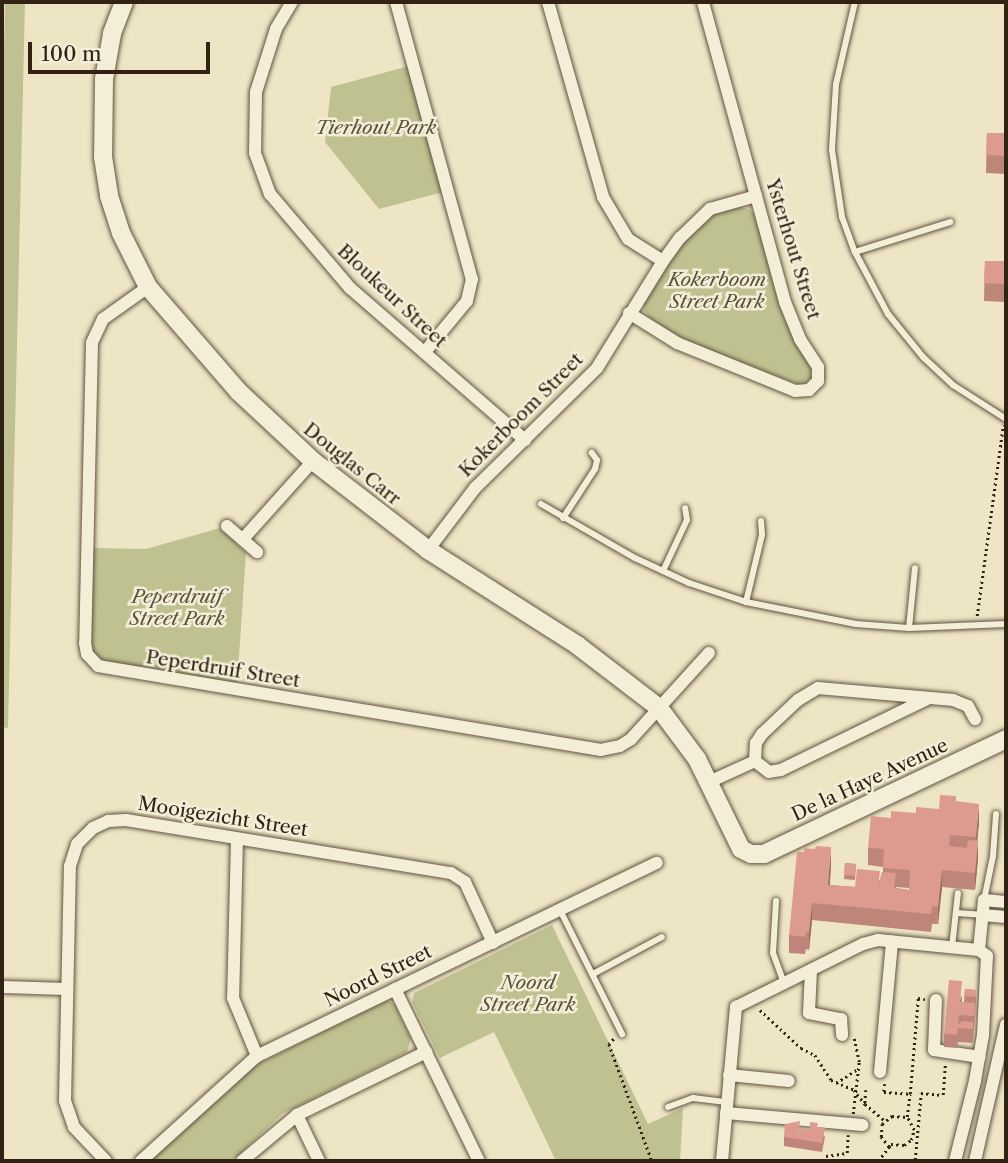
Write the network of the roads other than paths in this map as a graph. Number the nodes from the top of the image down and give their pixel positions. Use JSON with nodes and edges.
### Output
{"nodes":[{"id":1,"x":124,"y":2,"type":"edge"},
{"id":2,"x":292,"y":2,"type":"edge"},
{"id":3,"x":396,"y":2,"type":"edge"},
{"id":4,"x":548,"y":2,"type":"edge"},
{"id":5,"x":703,"y":2,"type":"edge"},
{"id":6,"x":855,"y":2,"type":"edge"},
{"id":7,"x":756,"y":196,"type":"junction"},
{"id":8,"x":950,"y":222,"type":"dead end"},
{"id":9,"x":855,"y":252,"type":"junction"},
{"id":10,"x":663,"y":261,"type":"junction"},
{"id":11,"x":148,"y":287,"type":"junction"},
{"id":12,"x":629,"y":313,"type":"junction"},
{"id":13,"x":424,"y":353,"type":"junction"},
{"id":14,"x":1005,"y":419,"type":"edge"},
{"id":15,"x":525,"y":440,"type":"junction"},
{"id":16,"x":592,"y":453,"type":"dead end"},
{"id":17,"x":313,"y":461,"type":"junction"},
{"id":18,"x":541,"y":504,"type":"dead end"},
{"id":19,"x":685,"y":508,"type":"dead end"},
{"id":20,"x":563,"y":517,"type":"junction"},
{"id":21,"x":761,"y":522,"type":"dead end"},
{"id":22,"x":227,"y":526,"type":"dead end"},
{"id":23,"x":243,"y":539,"type":"junction"},
{"id":24,"x":428,"y":550,"type":"junction"},
{"id":25,"x":257,"y":552,"type":"dead end"},
{"id":26,"x":915,"y":568,"type":"dead end"},
{"id":27,"x":663,"y":571,"type":"junction"},
{"id":28,"x":746,"y":602,"type":"junction"},
{"id":29,"x":1006,"y":624,"type":"edge"},
{"id":30,"x":909,"y":628,"type":"junction"},
{"id":31,"x":709,"y":653,"type":"dead end"},
{"id":32,"x":929,"y":698,"type":"junction"},
{"id":33,"x":659,"y":708,"type":"junction"},
{"id":34,"x":975,"y":719,"type":"dead end"},
{"id":35,"x":1006,"y":739,"type":"edge"},
{"id":36,"x":755,"y":761,"type":"junction"},
{"id":37,"x":709,"y":782,"type":"junction"},
{"id":38,"x":996,"y":814,"type":"dead end"},
{"id":39,"x":237,"y":839,"type":"junction"},
{"id":40,"x":751,"y":854,"type":"joint"},
{"id":41,"x":657,"y":863,"type":"dead end"},
{"id":42,"x":958,"y":893,"type":"dead end"},
{"id":43,"x":984,"y":900,"type":"junction"},
{"id":44,"x":776,"y":901,"type":"dead end"},
{"id":45,"x":1005,"y":902,"type":"edge"},
{"id":46,"x":560,"y":910,"type":"junction"},
{"id":47,"x":956,"y":913,"type":"junction"},
{"id":48,"x":982,"y":915,"type":"junction"},
{"id":49,"x":1004,"y":917,"type":"edge"},
{"id":50,"x":662,"y":937,"type":"dead end"},
{"id":51,"x":892,"y":942,"type":"junction"},
{"id":52,"x":493,"y":943,"type":"junction"},
{"id":53,"x":952,"y":947,"type":"junction"},
{"id":54,"x":979,"y":950,"type":"junction"},
{"id":55,"x":811,"y":970,"type":"junction"},
{"id":56,"x":593,"y":974,"type":"junction"},
{"id":57,"x":784,"y":983,"type":"junction"},
{"id":58,"x":2,"y":987,"type":"edge"},
{"id":59,"x":67,"y":989,"type":"junction"},
{"id":60,"x":395,"y":989,"type":"junction"},
{"id":61,"x":936,"y":1000,"type":"road end"},
{"id":62,"x":1006,"y":1024,"type":"edge"},
{"id":63,"x":843,"y":1031,"type":"road end"},
{"id":64,"x":622,"y":1034,"type":"road end"},
{"id":65,"x":426,"y":1052,"type":"junction"},
{"id":66,"x":257,"y":1055,"type":"junction"},
{"id":67,"x":979,"y":1057,"type":"junction"},
{"id":68,"x":880,"y":1072,"type":"road end"},
{"id":69,"x":729,"y":1075,"type":"junction"},
{"id":70,"x":789,"y":1081,"type":"dead end"},
{"id":71,"x":668,"y":1107,"type":"dead end"},
{"id":72,"x":726,"y":1107,"type":"junction"},
{"id":73,"x":297,"y":1115,"type":"junction"},
{"id":74,"x":854,"y":1125,"type":"road end"},
{"id":75,"x":106,"y":1161,"type":"edge"},
{"id":76,"x":141,"y":1161,"type":"edge"},
{"id":77,"x":242,"y":1161,"type":"edge"},
{"id":78,"x":319,"y":1161,"type":"edge"},
{"id":79,"x":479,"y":1161,"type":"edge"},
{"id":80,"x":722,"y":1161,"type":"edge"},
{"id":81,"x":955,"y":1161,"type":"edge"},
{"id":82,"x":975,"y":1161,"type":"edge"}],
"edges":[{"from":1,"to":11,"type":"street","name":"Douglas Carr"},
{"from":2,"to":13,"type":"street","name":"Bloukeur Street"},
{"from":3,"to":13,"type":"street"},
{"from":4,"to":10,"type":"street"},
{"from":5,"to":7,"type":"street","name":"Ysterhout Street"},
{"from":6,"to":9,"type":"lane"},
{"from":7,"to":10,"type":"street","name":"Kokerboom Street"},
{"from":7,"to":12,"type":"street","name":"Ysterhout Street"},
{"from":8,"to":9,"type":"lane"},
{"from":9,"to":14,"type":"lane"},
{"from":10,"to":12,"type":"street","name":"Kokerboom Street"},
{"from":11,"to":17,"type":"street","name":"Douglas Carr"},
{"from":11,"to":33,"type":"street","name":"Peperdruif Street"},
{"from":12,"to":15,"type":"street","name":"Kokerboom Street"},
{"from":13,"to":15,"type":"street","name":"Bloukeur Street"},
{"from":15,"to":24,"type":"street","name":"Kokerboom Street"},
{"from":16,"to":20,"type":"lane"},
{"from":17,"to":23,"type":"street"},
{"from":17,"to":24,"type":"street","name":"Douglas Carr"},
{"from":18,"to":20,"type":"lane"},
{"from":19,"to":27,"type":"lane"},
{"from":20,"to":27,"type":"lane"},
{"from":21,"to":28,"type":"lane"},
{"from":22,"to":23,"type":"street"},
{"from":23,"to":25,"type":"street"},
{"from":24,"to":33,"type":"street","name":"Douglas Carr"},
{"from":26,"to":30,"type":"lane"},
{"from":27,"to":28,"type":"lane"},
{"from":28,"to":30,"type":"lane"},
{"from":29,"to":30,"type":"lane"},
{"from":31,"to":33,"type":"street","name":"Peperdruif Street"},
{"from":32,"to":34,"type":"street"},
{"from":32,"to":36,"type":"street"},
{"from":32,"to":36,"type":"street"},
{"from":33,"to":37,"type":"street","name":"Douglas Carr"},
{"from":35,"to":40,"type":"street","name":"De la Haye Avenue"},
{"from":36,"to":37,"type":"street"},
{"from":37,"to":40,"type":"street","name":"Douglas Carr"},
{"from":38,"to":43,"type":"lane"},
{"from":39,"to":52,"type":"street","name":"Mooigezicht Street"},
{"from":39,"to":59,"type":"street","name":"Mooigezicht Street"},
{"from":39,"to":66,"type":"street"},
{"from":41,"to":46,"type":"street","name":"Noord Street"},
{"from":42,"to":47,"type":"lane"},
{"from":43,"to":45,"type":"street"},
{"from":43,"to":48,"type":"street"},
{"from":44,"to":57,"type":"lane"},
{"from":46,"to":52,"type":"street","name":"Noord Street"},
{"from":46,"to":56,"type":"lane"},
{"from":47,"to":48,"type":"lane"},
{"from":47,"to":53,"type":"lane"},
{"from":48,"to":49,"type":"street"},
{"from":48,"to":54,"type":"street"},
{"from":50,"to":56,"type":"lane"},
{"from":51,"to":53,"type":"street"},
{"from":51,"to":55,"type":"street"},
{"from":51,"to":68,"type":"street"},
{"from":52,"to":60,"type":"street","name":"Noord Street"},
{"from":53,"to":54,"type":"street"},
{"from":54,"to":67,"type":"street"},
{"from":55,"to":57,"type":"street"},
{"from":55,"to":63,"type":"street"},
{"from":56,"to":64,"type":"lane"},
{"from":57,"to":69,"type":"street"},
{"from":58,"to":59,"type":"street"},
{"from":59,"to":75,"type":"street","name":"Mooigezicht Street"},
{"from":60,"to":65,"type":"street"},
{"from":60,"to":66,"type":"street","name":"Noord Street"},
{"from":61,"to":67,"type":"street"},
{"from":62,"to":82,"type":"street"},
{"from":65,"to":73,"type":"street"},
{"from":65,"to":79,"type":"street"},
{"from":66,"to":76,"type":"street","name":"Noord Street"},
{"from":67,"to":81,"type":"street"},
{"from":69,"to":70,"type":"street"},
{"from":69,"to":72,"type":"street"},
{"from":71,"to":72,"type":"lane"},
{"from":72,"to":74,"type":"street"},
{"from":72,"to":80,"type":"street"},
{"from":73,"to":77,"type":"street"},
{"from":73,"to":78,"type":"street"}]}
